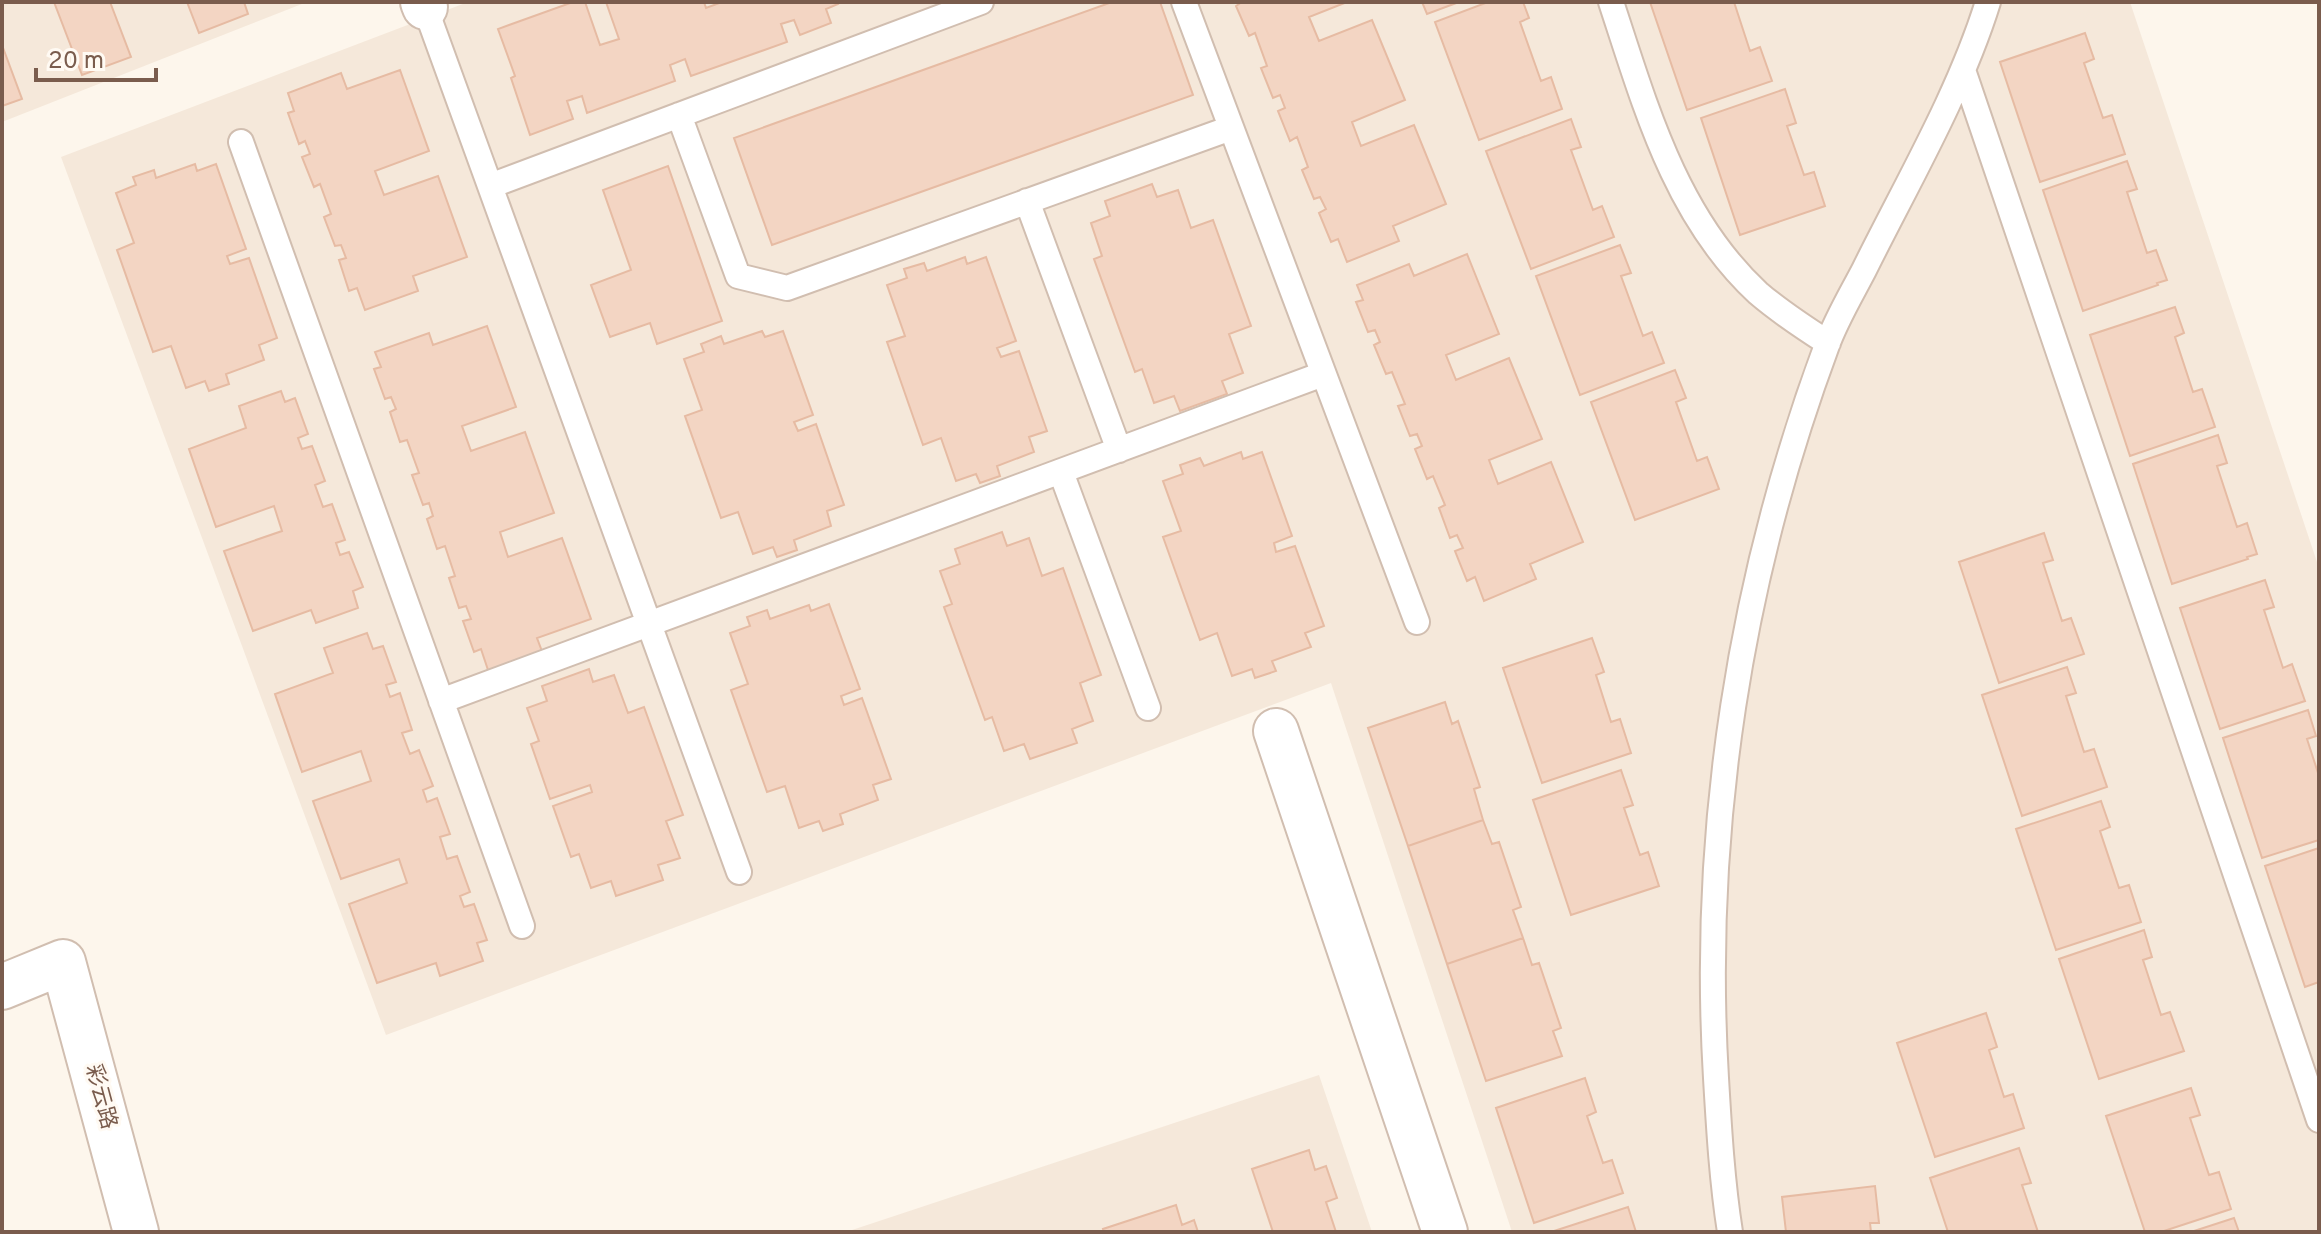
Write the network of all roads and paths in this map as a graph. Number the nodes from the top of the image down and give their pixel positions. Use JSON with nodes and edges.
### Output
{"nodes":[{"id":1,"x":981,"y":2,"type":"edge"},
{"id":2,"x":1184,"y":2,"type":"edge"},
{"id":3,"x":1611,"y":2,"type":"edge"},
{"id":4,"x":1988,"y":2,"type":"edge"},
{"id":5,"x":424,"y":5,"type":"edge"},
{"id":6,"x":1963,"y":70,"type":"junction"},
{"id":7,"x":679,"y":115,"type":"junction"},
{"id":8,"x":1231,"y":128,"type":"junction"},
{"id":9,"x":241,"y":142,"type":"dead end"},
{"id":10,"x":490,"y":186,"type":"junction"},
{"id":11,"x":1027,"y":201,"type":"junction"},
{"id":12,"x":1828,"y":343,"type":"junction"},
{"id":13,"x":1323,"y":374,"type":"junction"},
{"id":14,"x":1119,"y":450,"type":"junction"},
{"id":15,"x":1061,"y":472,"type":"junction"},
{"id":16,"x":1417,"y":622,"type":"dead end"},
{"id":17,"x":649,"y":624,"type":"junction"},
{"id":18,"x":441,"y":701,"type":"junction"},
{"id":19,"x":1148,"y":708,"type":"dead end"},
{"id":20,"x":1276,"y":731,"type":"dead end"},
{"id":21,"x":739,"y":872,"type":"dead end"},
{"id":22,"x":522,"y":926,"type":"dead end"},
{"id":23,"x":2,"y":987,"type":"edge"},
{"id":24,"x":2319,"y":1120,"type":"edge"},
{"id":25,"x":136,"y":1232,"type":"edge"},
{"id":26,"x":1445,"y":1232,"type":"edge"},
{"id":27,"x":1730,"y":1232,"type":"edge"}],
"edges":[{"from":1,"to":7,"type":"lane"},
{"from":2,"to":8,"type":"lane"},
{"from":3,"to":12,"type":"lane"},
{"from":4,"to":6,"type":"lane"},
{"from":5,"to":10,"type":"lane"},
{"from":6,"to":12,"type":"lane"},
{"from":6,"to":24,"type":"lane"},
{"from":7,"to":10,"type":"lane"},
{"from":7,"to":11,"type":"lane"},
{"from":8,"to":11,"type":"lane"},
{"from":8,"to":13,"type":"lane"},
{"from":9,"to":18,"type":"lane"},
{"from":10,"to":17,"type":"lane"},
{"from":11,"to":14,"type":"lane"},
{"from":12,"to":27,"type":"lane"},
{"from":13,"to":14,"type":"lane"},
{"from":13,"to":16,"type":"lane"},
{"from":14,"to":15,"type":"lane"},
{"from":15,"to":17,"type":"lane"},
{"from":15,"to":19,"type":"lane"},
{"from":17,"to":18,"type":"lane"},
{"from":17,"to":21,"type":"lane"},
{"from":18,"to":22,"type":"lane"},
{"from":20,"to":26,"type":"street"},
{"from":23,"to":25,"type":"street","name":"彩云路"}]}
